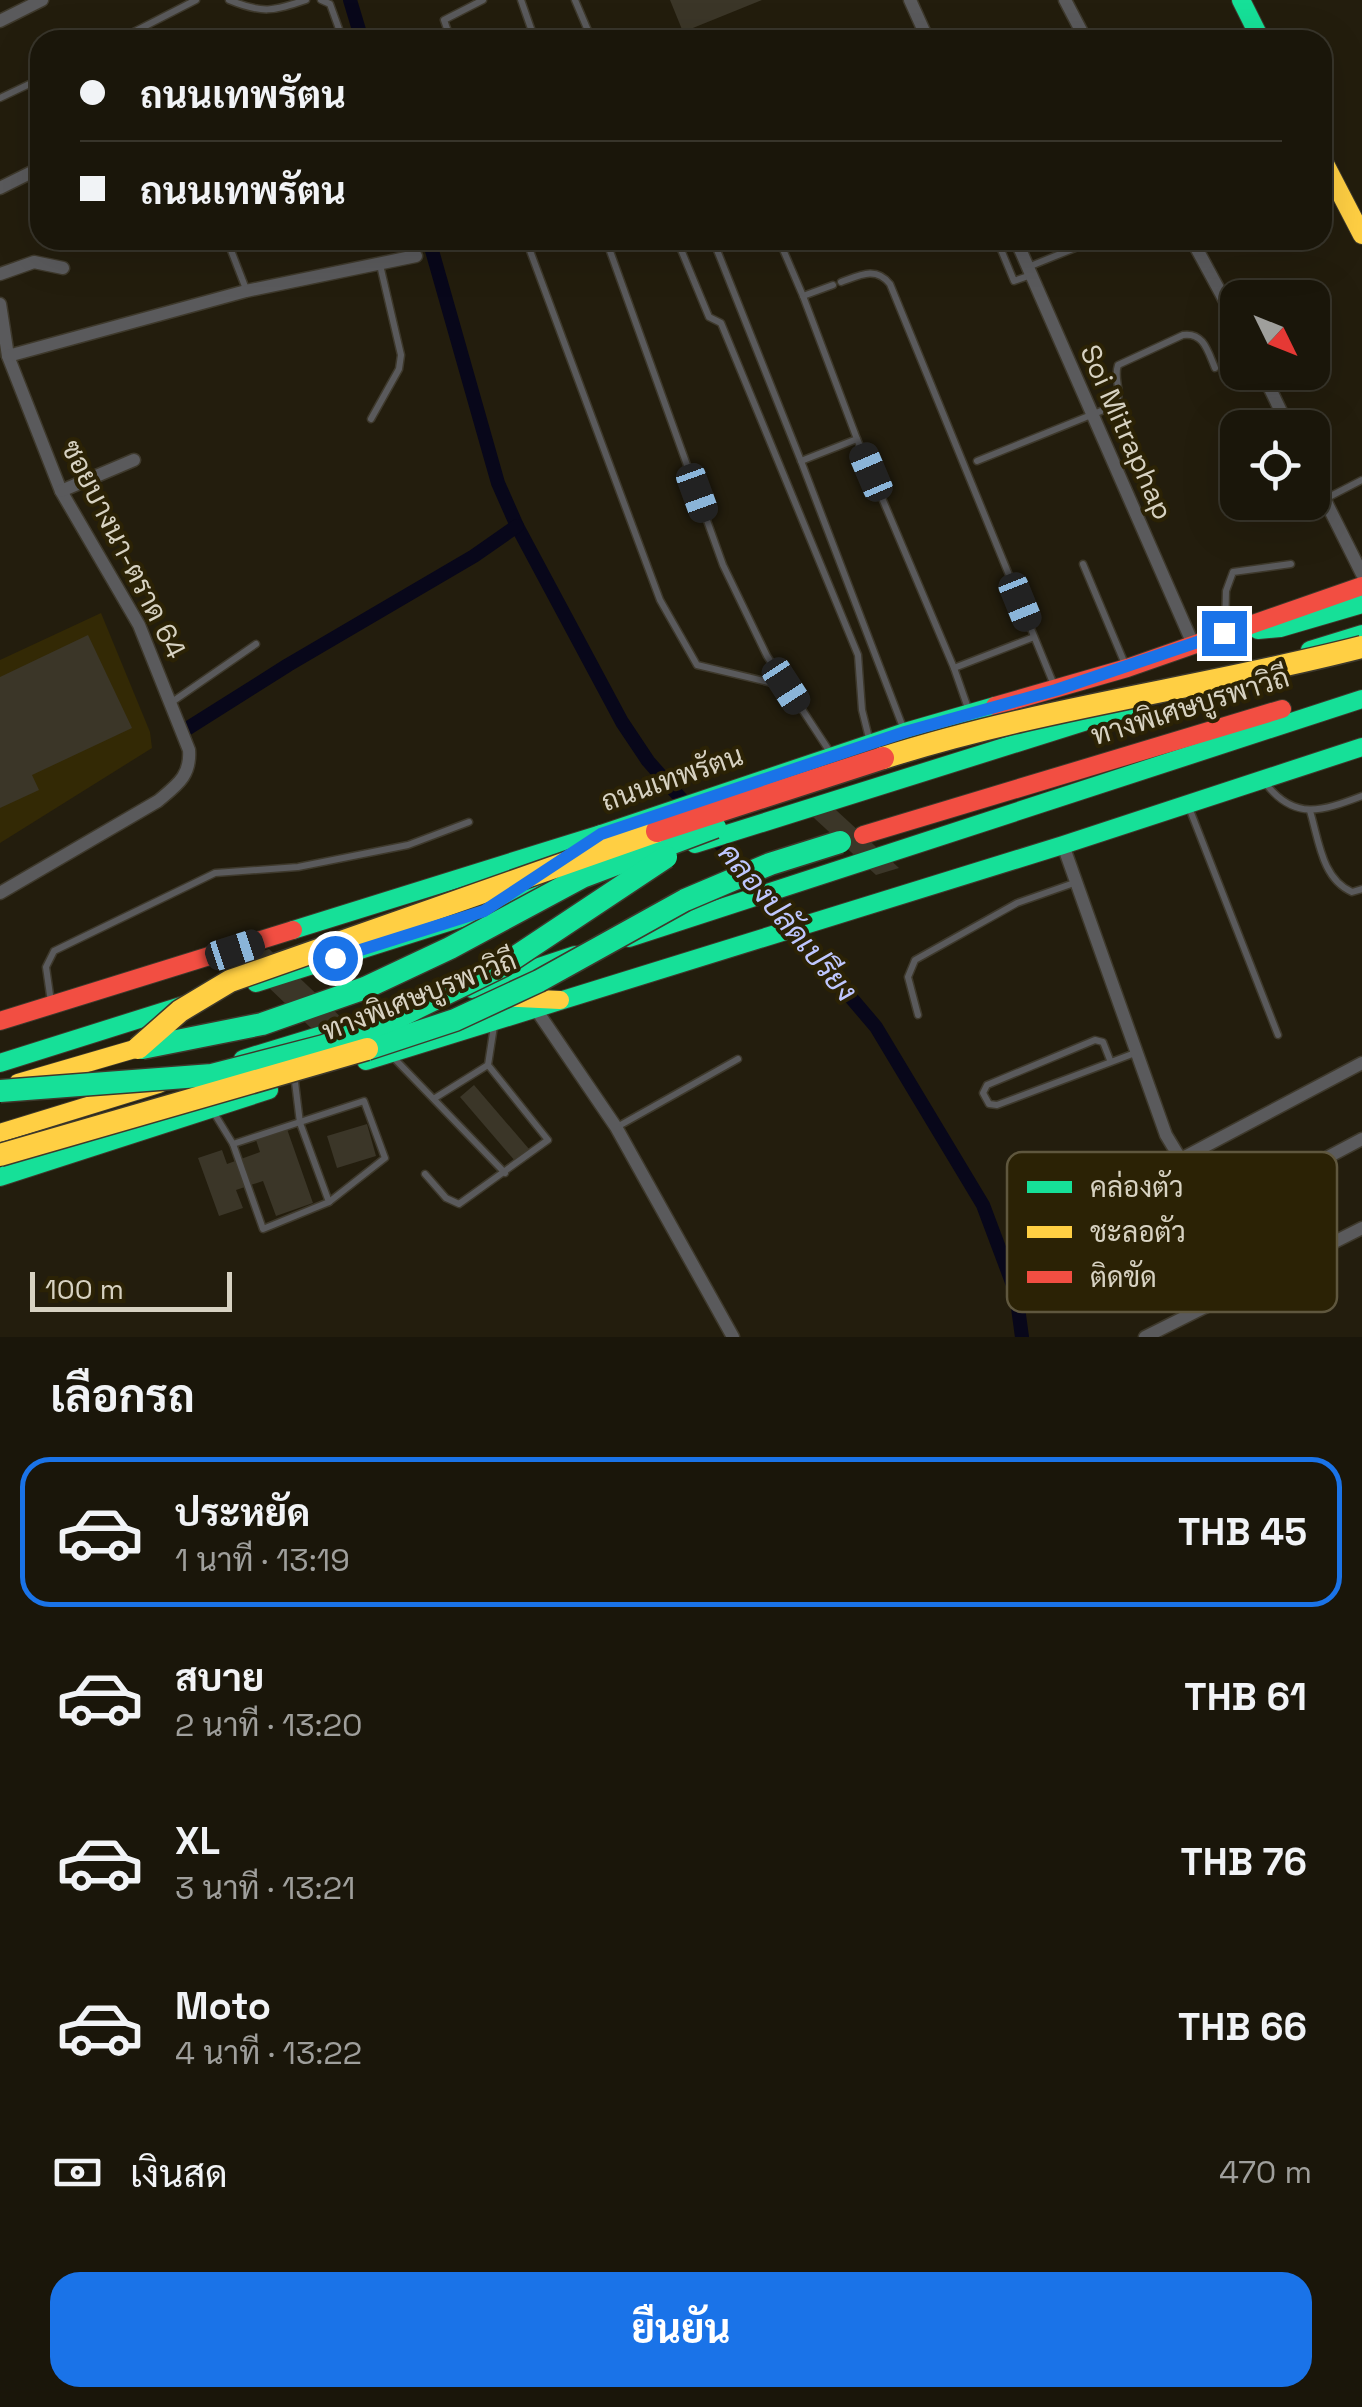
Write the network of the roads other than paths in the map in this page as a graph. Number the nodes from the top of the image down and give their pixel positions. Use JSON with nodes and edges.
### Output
{"nodes":[{"id":1,"x":42,"y":0,"type":"edge"},
{"id":2,"x":196,"y":0,"type":"edge"},
{"id":3,"x":229,"y":0,"type":"edge"},
{"id":4,"x":306,"y":0,"type":"edge"},
{"id":5,"x":321,"y":0,"type":"edge"},
{"id":6,"x":483,"y":0,"type":"edge"},
{"id":7,"x":520,"y":0,"type":"edge"},
{"id":8,"x":575,"y":0,"type":"edge"},
{"id":9,"x":910,"y":0,"type":"edge"},
{"id":10,"x":1064,"y":0,"type":"edge"},
{"id":11,"x":1241,"y":0,"type":"edge"},
{"id":12,"x":0,"y":21,"type":"edge"},
{"id":13,"x":138,"y":30,"type":"edge"},
{"id":14,"x":340,"y":30,"type":"edge"},
{"id":15,"x":448,"y":30,"type":"edge"},
{"id":16,"x":531,"y":30,"type":"edge"},
{"id":17,"x":588,"y":30,"type":"edge"},
{"id":18,"x":924,"y":30,"type":"edge"},
{"id":19,"x":1080,"y":30,"type":"edge"},
{"id":20,"x":1257,"y":30,"type":"edge"},
{"id":21,"x":30,"y":84,"type":"edge"},
{"id":22,"x":0,"y":98,"type":"edge"},
{"id":23,"x":30,"y":173,"type":"edge"},
{"id":24,"x":1332,"y":178,"type":"edge"},
{"id":25,"x":0,"y":188,"type":"edge"},
{"id":26,"x":1362,"y":236,"type":"edge"},
{"id":27,"x":231,"y":250,"type":"edge"},
{"id":28,"x":530,"y":250,"type":"edge"},
{"id":29,"x":610,"y":250,"type":"edge"},
{"id":30,"x":681,"y":250,"type":"edge"},
{"id":31,"x":716,"y":250,"type":"edge"},
{"id":32,"x":783,"y":250,"type":"edge"},
{"id":33,"x":1000,"y":250,"type":"edge"},
{"id":34,"x":1020,"y":250,"type":"edge"},
{"id":35,"x":1074,"y":250,"type":"edge"},
{"id":36,"x":1197,"y":250,"type":"edge"},
{"id":37,"x":416,"y":256,"type":"dead end"},
{"id":38,"x":380,"y":265,"type":"junction"},
{"id":39,"x":63,"y":268,"type":"dead end"},
{"id":40,"x":1029,"y":271,"type":"junction"},
{"id":41,"x":0,"y":274,"type":"edge"},
{"id":42,"x":246,"y":291,"type":"junction"},
{"id":43,"x":1220,"y":292,"type":"edge"},
{"id":44,"x":803,"y":296,"type":"junction"},
{"id":45,"x":0,"y":304,"type":"edge"},
{"id":46,"x":4,"y":358,"type":"edge"},
{"id":47,"x":1215,"y":368,"type":"dead end"},
{"id":48,"x":1092,"y":417,"type":"junction"},
{"id":49,"x":371,"y":419,"type":"dead end"},
{"id":50,"x":858,"y":439,"type":"junction"},
{"id":51,"x":134,"y":460,"type":"dead end"},
{"id":52,"x":801,"y":460,"type":"junction"},
{"id":53,"x":977,"y":461,"type":"dead end"},
{"id":54,"x":1362,"y":480,"type":"edge"},
{"id":55,"x":61,"y":491,"type":"junction"},
{"id":56,"x":1330,"y":496,"type":"edge"},
{"id":57,"x":1330,"y":509,"type":"edge"},
{"id":58,"x":1083,"y":564,"type":"dead end"},
{"id":59,"x":1292,"y":564,"type":"dead end"},
{"id":60,"x":1362,"y":574,"type":"edge"},
{"id":61,"x":1362,"y":586,"type":"edge"},
{"id":62,"x":1362,"y":604,"type":"edge"},
{"id":63,"x":1224,"y":634,"type":"junction"},
{"id":64,"x":1362,"y":634,"type":"edge"},
{"id":65,"x":1034,"y":637,"type":"junction"},
{"id":66,"x":256,"y":644,"type":"dead end"},
{"id":67,"x":1193,"y":644,"type":"junction"},
{"id":68,"x":1362,"y":646,"type":"edge"},
{"id":69,"x":1362,"y":660,"type":"edge"},
{"id":70,"x":954,"y":668,"type":"junction"},
{"id":71,"x":1127,"y":668,"type":"junction"},
{"id":72,"x":1362,"y":684,"type":"edge"},
{"id":73,"x":786,"y":686,"type":"junction"},
{"id":74,"x":1056,"y":690,"type":"junction"},
{"id":75,"x":1362,"y":698,"type":"edge"},
{"id":76,"x":172,"y":702,"type":"junction"},
{"id":77,"x":970,"y":714,"type":"junction"},
{"id":78,"x":905,"y":732,"type":"junction"},
{"id":79,"x":870,"y":743,"type":"junction"},
{"id":80,"x":1362,"y":747,"type":"edge"},
{"id":81,"x":832,"y":756,"type":"junction"},
{"id":82,"x":1262,"y":780,"type":"junction"},
{"id":83,"x":1362,"y":796,"type":"edge"},
{"id":84,"x":1188,"y":804,"type":"junction"},
{"id":85,"x":1310,"y":811,"type":"junction"},
{"id":86,"x":469,"y":822,"type":"dead end"},
{"id":87,"x":730,"y":828,"type":"junction"},
{"id":88,"x":601,"y":834,"type":"junction"},
{"id":89,"x":1063,"y":845,"type":"junction"},
{"id":90,"x":1074,"y":883,"type":"junction"},
{"id":91,"x":1362,"y":889,"type":"edge"},
{"id":92,"x":0,"y":893,"type":"edge"},
{"id":93,"x":484,"y":911,"type":"junction"},
{"id":94,"x":450,"y":996,"type":"junction"},
{"id":95,"x":560,"y":1000,"type":"junction"},
{"id":96,"x":52,"y":1007,"type":"junction"},
{"id":97,"x":535,"y":1008,"type":"junction"},
{"id":98,"x":918,"y":1015,"type":"dead end"},
{"id":99,"x":494,"y":1020,"type":"junction"},
{"id":100,"x":0,"y":1021,"type":"edge"},
{"id":101,"x":1278,"y":1035,"type":"dead end"},
{"id":102,"x":138,"y":1048,"type":"junction"},
{"id":103,"x":1136,"y":1052,"type":"junction"},
{"id":104,"x":389,"y":1054,"type":"junction"},
{"id":105,"x":738,"y":1059,"type":"dead end"},
{"id":106,"x":1110,"y":1060,"type":"junction"},
{"id":107,"x":1362,"y":1062,"type":"edge"},
{"id":108,"x":0,"y":1063,"type":"edge"},
{"id":109,"x":488,"y":1065,"type":"junction"},
{"id":110,"x":294,"y":1082,"type":"junction"},
{"id":111,"x":0,"y":1089,"type":"edge"},
{"id":112,"x":434,"y":1098,"type":"junction"},
{"id":113,"x":211,"y":1109,"type":"junction"},
{"id":114,"x":300,"y":1123,"type":"junction"},
{"id":115,"x":616,"y":1128,"type":"junction"},
{"id":116,"x":0,"y":1133,"type":"edge"},
{"id":117,"x":1362,"y":1139,"type":"edge"},
{"id":118,"x":233,"y":1144,"type":"junction"},
{"id":119,"x":1176,"y":1152,"type":"edge"},
{"id":120,"x":1195,"y":1152,"type":"edge"},
{"id":121,"x":1337,"y":1152,"type":"edge"},
{"id":122,"x":0,"y":1156,"type":"edge"},
{"id":123,"x":505,"y":1172,"type":"junction"},
{"id":124,"x":424,"y":1174,"type":"dead end"},
{"id":125,"x":0,"y":1177,"type":"edge"},
{"id":126,"x":329,"y":1202,"type":"junction"},
{"id":127,"x":1362,"y":1228,"type":"edge"},
{"id":128,"x":1337,"y":1241,"type":"edge"},
{"id":129,"x":1195,"y":1312,"type":"edge"},
{"id":130,"x":733,"y":1337,"type":"edge"},
{"id":131,"x":1145,"y":1337,"type":"edge"}],
"edges":[{"from":1,"to":12,"type":"street"},
{"from":2,"to":13,"type":"lane"},
{"from":3,"to":4,"type":"lane"},
{"from":5,"to":14,"type":"lane"},
{"from":6,"to":15,"type":"lane"},
{"from":7,"to":16,"type":"lane"},
{"from":8,"to":17,"type":"lane"},
{"from":9,"to":18,"type":"street"},
{"from":10,"to":19,"type":"street"},
{"from":11,"to":20,"type":"main road"},
{"from":21,"to":22,"type":"lane"},
{"from":23,"to":25,"type":"street"},
{"from":24,"to":26,"type":"main road"},
{"from":27,"to":42,"type":"lane"},
{"from":28,"to":73,"type":"lane"},
{"from":29,"to":73,"type":"lane"},
{"from":30,"to":79,"type":"lane"},
{"from":31,"to":52,"type":"lane"},
{"from":32,"to":44,"type":"lane"},
{"from":33,"to":40,"type":"lane"},
{"from":34,"to":40,"type":"street","name":"Soi Mitraphap"},
{"from":35,"to":40,"type":"lane"},
{"from":36,"to":43,"type":"street"},
{"from":37,"to":38,"type":"street"},
{"from":38,"to":42,"type":"street"},
{"from":38,"to":49,"type":"lane"},
{"from":39,"to":41,"type":"street"},
{"from":40,"to":48,"type":"street","name":"Soi Mitraphap"},
{"from":42,"to":46,"type":"street"},
{"from":44,"to":50,"type":"lane"},
{"from":44,"to":65,"type":"lane"},
{"from":45,"to":46,"type":"street","name":"ซอยบางนา-ตราด 64"},
{"from":46,"to":55,"type":"street","name":"ซอยบางนา-ตราด 64"},
{"from":47,"to":48,"type":"lane"},
{"from":48,"to":53,"type":"lane"},
{"from":48,"to":67,"type":"street","name":"Soi Mitraphap"},
{"from":50,"to":52,"type":"lane"},
{"from":50,"to":70,"type":"lane"},
{"from":51,"to":55,"type":"street"},
{"from":52,"to":78,"type":"lane"},
{"from":54,"to":56,"type":"lane"},
{"from":55,"to":76,"type":"street","name":"ซอยบางนา-ตราด 64"},
{"from":57,"to":60,"type":"street"},
{"from":58,"to":71,"type":"lane"},
{"from":59,"to":63,"type":"lane"},
{"from":61,"to":63,"type":"main road","name":"ถนนเทพรัตน"},
{"from":62,"to":63,"type":"main road"},
{"from":63,"to":67,"type":"main road","name":"ถนนเทพรัตน"},
{"from":64,"to":87,"type":"main road"},
{"from":65,"to":70,"type":"lane"},
{"from":65,"to":74,"type":"lane"},
{"from":66,"to":76,"type":"lane"},
{"from":67,"to":71,"type":"main road","name":"ถนนเทพรัตน"},
{"from":68,"to":102,"type":"main road","bridge":true},
{"from":69,"to":87,"type":"main road","name":"ทางพิเศษบูรพาวิถี"},
{"from":70,"to":77,"type":"lane"},
{"from":71,"to":74,"type":"main road","name":"ถนนเทพรัตน"},
{"from":72,"to":122,"type":"main road","name":"ทางพิเศษบูรพาวิถี","bridge":true},
{"from":73,"to":81,"type":"lane"},
{"from":74,"to":77,"type":"main road","name":"ถนนเทพรัตน"},
{"from":75,"to":94,"type":"main road"},
{"from":76,"to":92,"type":"street","name":"ซอยบางนา-ตราด 64"},
{"from":77,"to":78,"type":"main road","name":"ถนนเทพรัตน"},
{"from":78,"to":79,"type":"main road","name":"ถนนเทพรัตน"},
{"from":79,"to":81,"type":"main road","name":"ถนนเทพรัตน"},
{"from":80,"to":82,"type":"main road"},
{"from":81,"to":88,"type":"main road","name":"ถนนเทพรัตน"},
{"from":82,"to":84,"type":"main road"},
{"from":82,"to":85,"type":"lane"},
{"from":83,"to":85,"type":"lane"},
{"from":84,"to":89,"type":"main road"},
{"from":84,"to":101,"type":"lane"},
{"from":85,"to":91,"type":"lane"},
{"from":86,"to":96,"type":"lane"},
{"from":87,"to":93,"type":"main road"},
{"from":87,"to":102,"type":"main road","name":"ทางพิเศษบูรพาวิถี","bridge":true},
{"from":87,"to":111,"type":"main road","bridge":true},
{"from":88,"to":93,"type":"main road"},
{"from":88,"to":96,"type":"main road","name":"ถนนเทพรัตน"},
{"from":89,"to":90,"type":"street"},
{"from":89,"to":95,"type":"main road"},
{"from":90,"to":98,"type":"lane"},
{"from":90,"to":103,"type":"street"},
{"from":93,"to":108,"type":"main road"},
{"from":94,"to":95,"type":"main road"},
{"from":94,"to":116,"type":"main road"},
{"from":95,"to":97,"type":"main road"},
{"from":96,"to":100,"type":"main road","name":"ถนนเทพรัตน"},
{"from":97,"to":99,"type":"main road"},
{"from":97,"to":115,"type":"street"},
{"from":99,"to":104,"type":"main road"},
{"from":99,"to":109,"type":"lane"},
{"from":102,"to":111,"type":"main road","name":"ทางพิเศษบูรพาวิถี","bridge":true},
{"from":103,"to":106,"type":"lane"},
{"from":103,"to":119,"type":"street"},
{"from":104,"to":110,"type":"main road"},
{"from":104,"to":112,"type":"lane"},
{"from":105,"to":115,"type":"lane"},
{"from":106,"to":106,"type":"lane"},
{"from":107,"to":120,"type":"street"},
{"from":109,"to":112,"type":"lane"},
{"from":109,"to":123,"type":"lane"},
{"from":110,"to":113,"type":"main road"},
{"from":110,"to":114,"type":"lane"},
{"from":112,"to":123,"type":"lane"},
{"from":113,"to":118,"type":"lane"},
{"from":113,"to":125,"type":"main road"},
{"from":114,"to":118,"type":"lane"},
{"from":114,"to":126,"type":"lane"},
{"from":114,"to":126,"type":"lane"},
{"from":115,"to":130,"type":"street"},
{"from":117,"to":121,"type":"street"},
{"from":118,"to":126,"type":"lane"},
{"from":123,"to":124,"type":"lane"},
{"from":127,"to":128,"type":"street"},
{"from":129,"to":131,"type":"street"}]}
